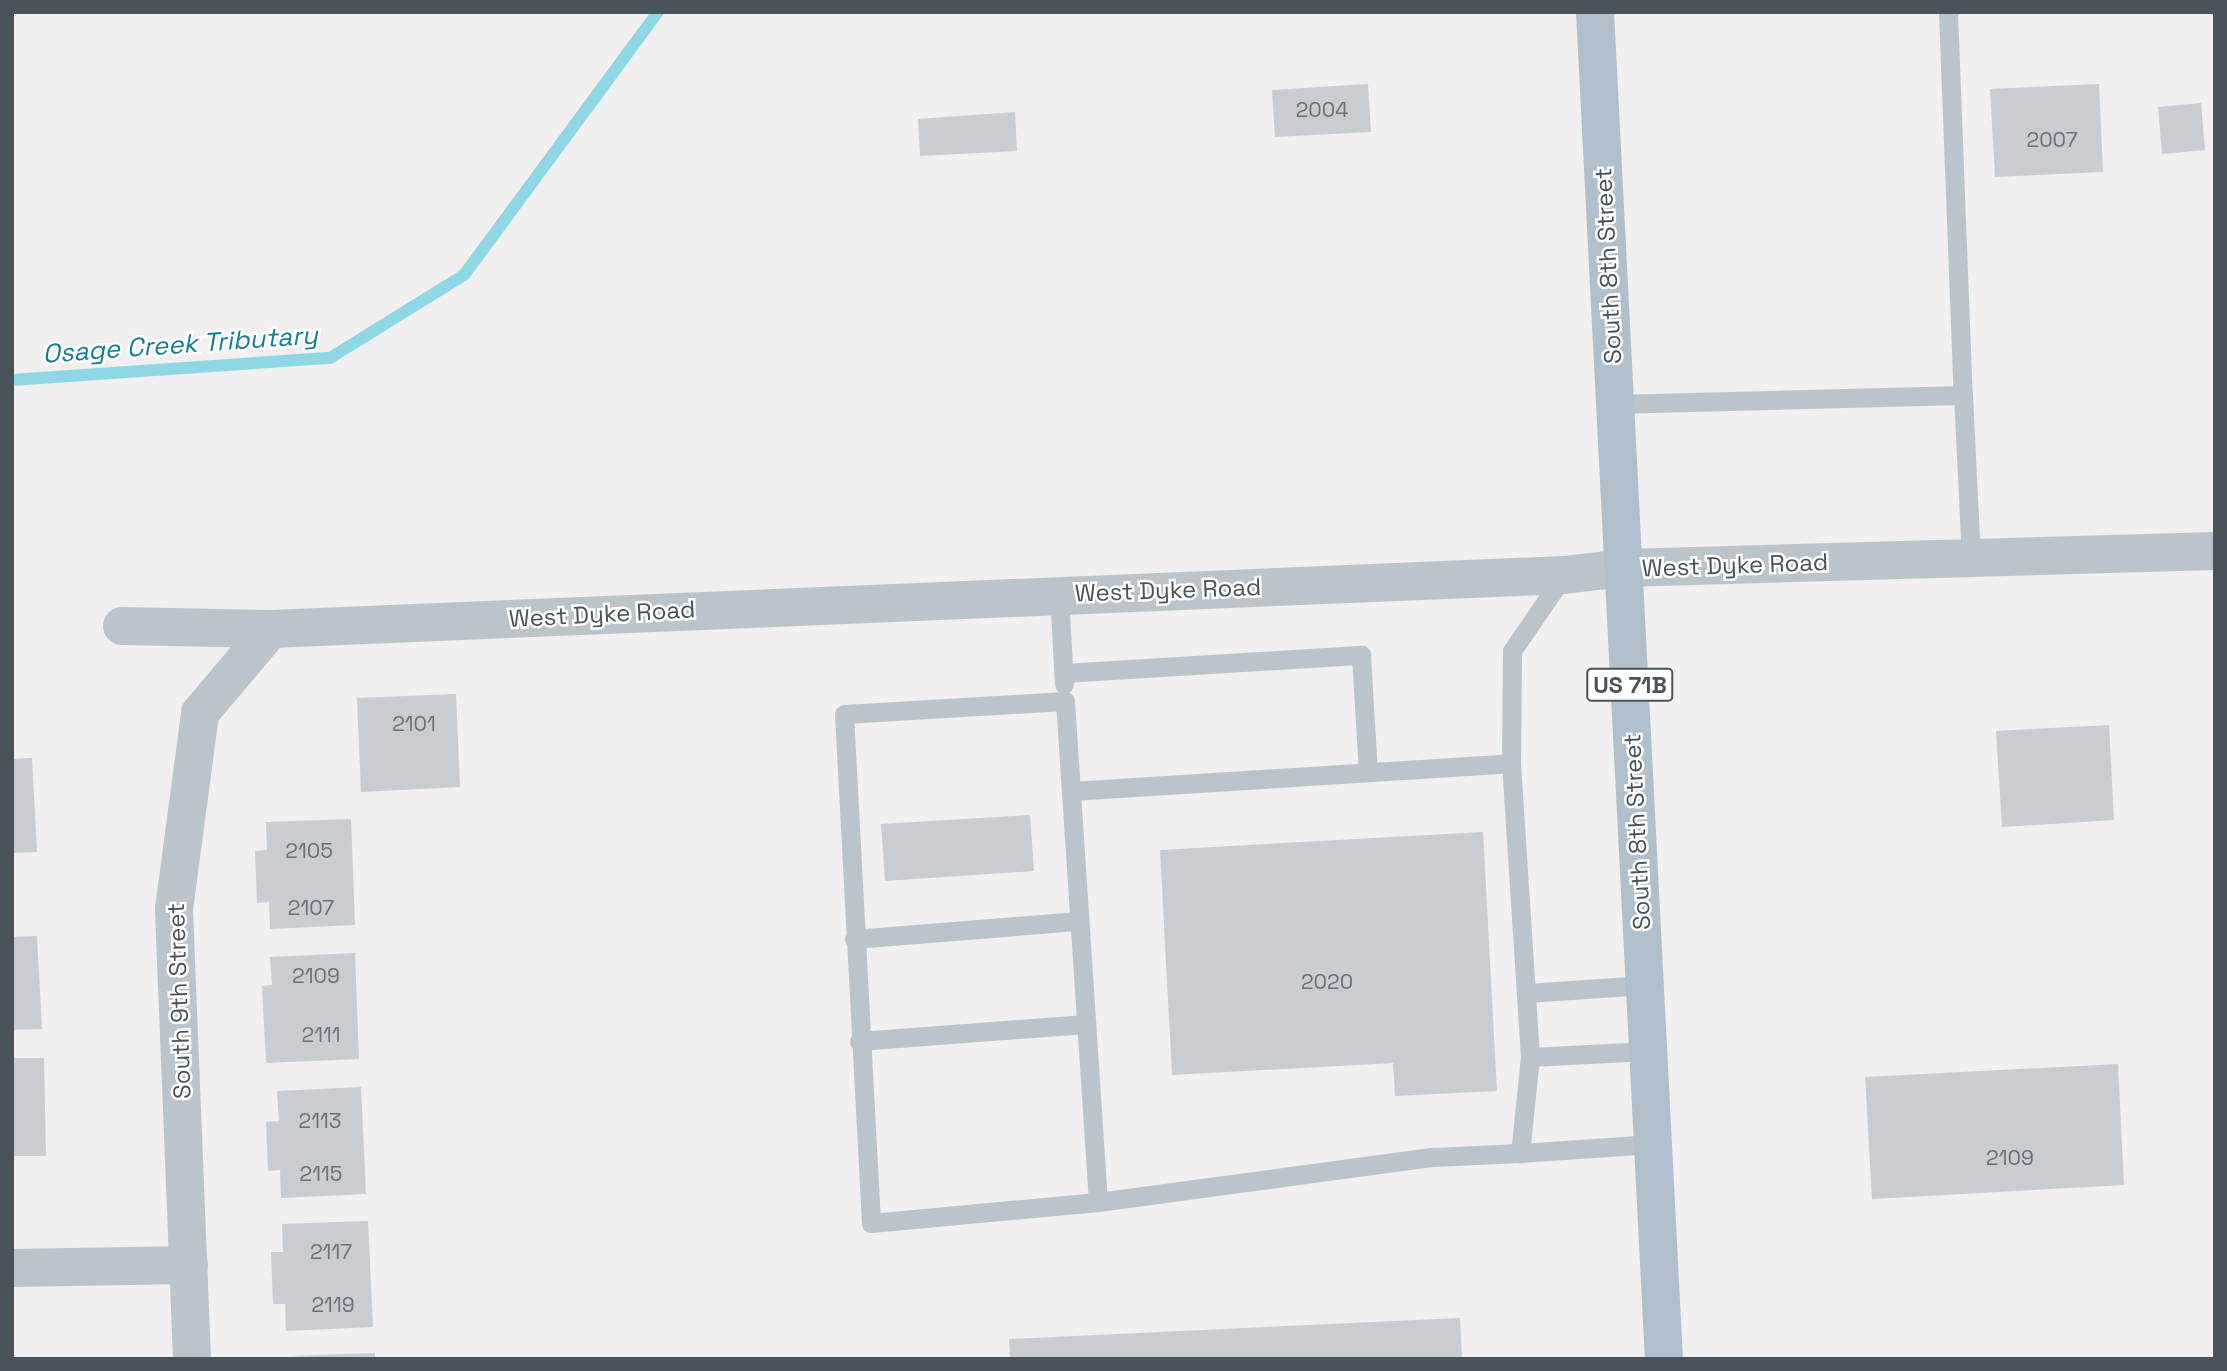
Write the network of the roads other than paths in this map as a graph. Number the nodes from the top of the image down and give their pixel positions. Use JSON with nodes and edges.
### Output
{"nodes":[{"id":1,"x":1595,"y":12,"type":"edge"},
{"id":2,"x":1948,"y":12,"type":"edge"},
{"id":3,"x":1963,"y":395,"type":"junction"},
{"id":4,"x":1615,"y":404,"type":"junction"},
{"id":5,"x":2215,"y":551,"type":"edge"},
{"id":6,"x":1971,"y":558,"type":"junction"},
{"id":7,"x":1624,"y":568,"type":"junction"},
{"id":8,"x":1564,"y":575,"type":"junction"},
{"id":9,"x":1059,"y":594,"type":"junction"},
{"id":10,"x":122,"y":626,"type":"dead end"},
{"id":11,"x":271,"y":629,"type":"junction"},
{"id":12,"x":1064,"y":673,"type":"junction"},
{"id":13,"x":1065,"y":701,"type":"junction"},
{"id":14,"x":1511,"y":763,"type":"junction"},
{"id":15,"x":1368,"y":772,"type":"junction"},
{"id":16,"x":1072,"y":791,"type":"junction"},
{"id":17,"x":1079,"y":921,"type":"junction"},
{"id":18,"x":854,"y":939,"type":"junction"},
{"id":19,"x":1645,"y":985,"type":"junction"},
{"id":20,"x":1527,"y":993,"type":"junction"},
{"id":21,"x":1086,"y":1024,"type":"junction"},
{"id":22,"x":859,"y":1041,"type":"junction"},
{"id":23,"x":1648,"y":1051,"type":"junction"},
{"id":24,"x":1530,"y":1057,"type":"junction"},
{"id":25,"x":1653,"y":1144,"type":"junction"},
{"id":26,"x":1520,"y":1153,"type":"junction"},
{"id":27,"x":1098,"y":1202,"type":"junction"},
{"id":28,"x":189,"y":1265,"type":"junction"},
{"id":29,"x":12,"y":1268,"type":"edge"},
{"id":30,"x":192,"y":1359,"type":"edge"},
{"id":31,"x":1664,"y":1359,"type":"edge"}],
"edges":[{"from":1,"to":4,"type":"main road","name":"South 8th Street","number":"US 71B"},
{"from":2,"to":3,"type":"lane"},
{"from":3,"to":4,"type":"lane"},
{"from":3,"to":6,"type":"lane"},
{"from":4,"to":7,"type":"main road","name":"South 8th Street","number":"US 71B"},
{"from":5,"to":6,"type":"street","name":"West Dyke Road"},
{"from":6,"to":7,"type":"street","name":"West Dyke Road"},
{"from":7,"to":8,"type":"street","name":"West Dyke Road"},
{"from":7,"to":19,"type":"main road","name":"South 8th Street","number":"US 71B"},
{"from":8,"to":9,"type":"street","name":"West Dyke Road"},
{"from":8,"to":14,"type":"lane"},
{"from":9,"to":11,"type":"street","name":"West Dyke Road"},
{"from":9,"to":12,"type":"lane"},
{"from":10,"to":11,"type":"street","name":"West Dyke Road"},
{"from":11,"to":28,"type":"street","name":"South 9th Street"},
{"from":12,"to":13,"type":"lane"},
{"from":12,"to":15,"type":"lane"},
{"from":13,"to":16,"type":"lane"},
{"from":13,"to":18,"type":"lane"},
{"from":14,"to":15,"type":"lane"},
{"from":14,"to":20,"type":"lane"},
{"from":15,"to":16,"type":"lane"},
{"from":16,"to":17,"type":"lane"},
{"from":17,"to":18,"type":"lane"},
{"from":17,"to":21,"type":"lane"},
{"from":18,"to":22,"type":"lane"},
{"from":19,"to":20,"type":"lane"},
{"from":19,"to":23,"type":"main road","name":"South 8th Street","number":"US 71B"},
{"from":20,"to":24,"type":"lane"},
{"from":21,"to":22,"type":"lane"},
{"from":21,"to":27,"type":"lane"},
{"from":22,"to":27,"type":"lane"},
{"from":23,"to":24,"type":"lane"},
{"from":23,"to":25,"type":"main road","name":"South 8th Street","number":"US 71B"},
{"from":24,"to":26,"type":"lane"},
{"from":25,"to":26,"type":"lane"},
{"from":25,"to":31,"type":"main road","name":"South 8th Street","number":"US 71B"},
{"from":26,"to":27,"type":"lane"},
{"from":28,"to":29,"type":"street"},
{"from":28,"to":30,"type":"street","name":"South 9th Street"}]}
